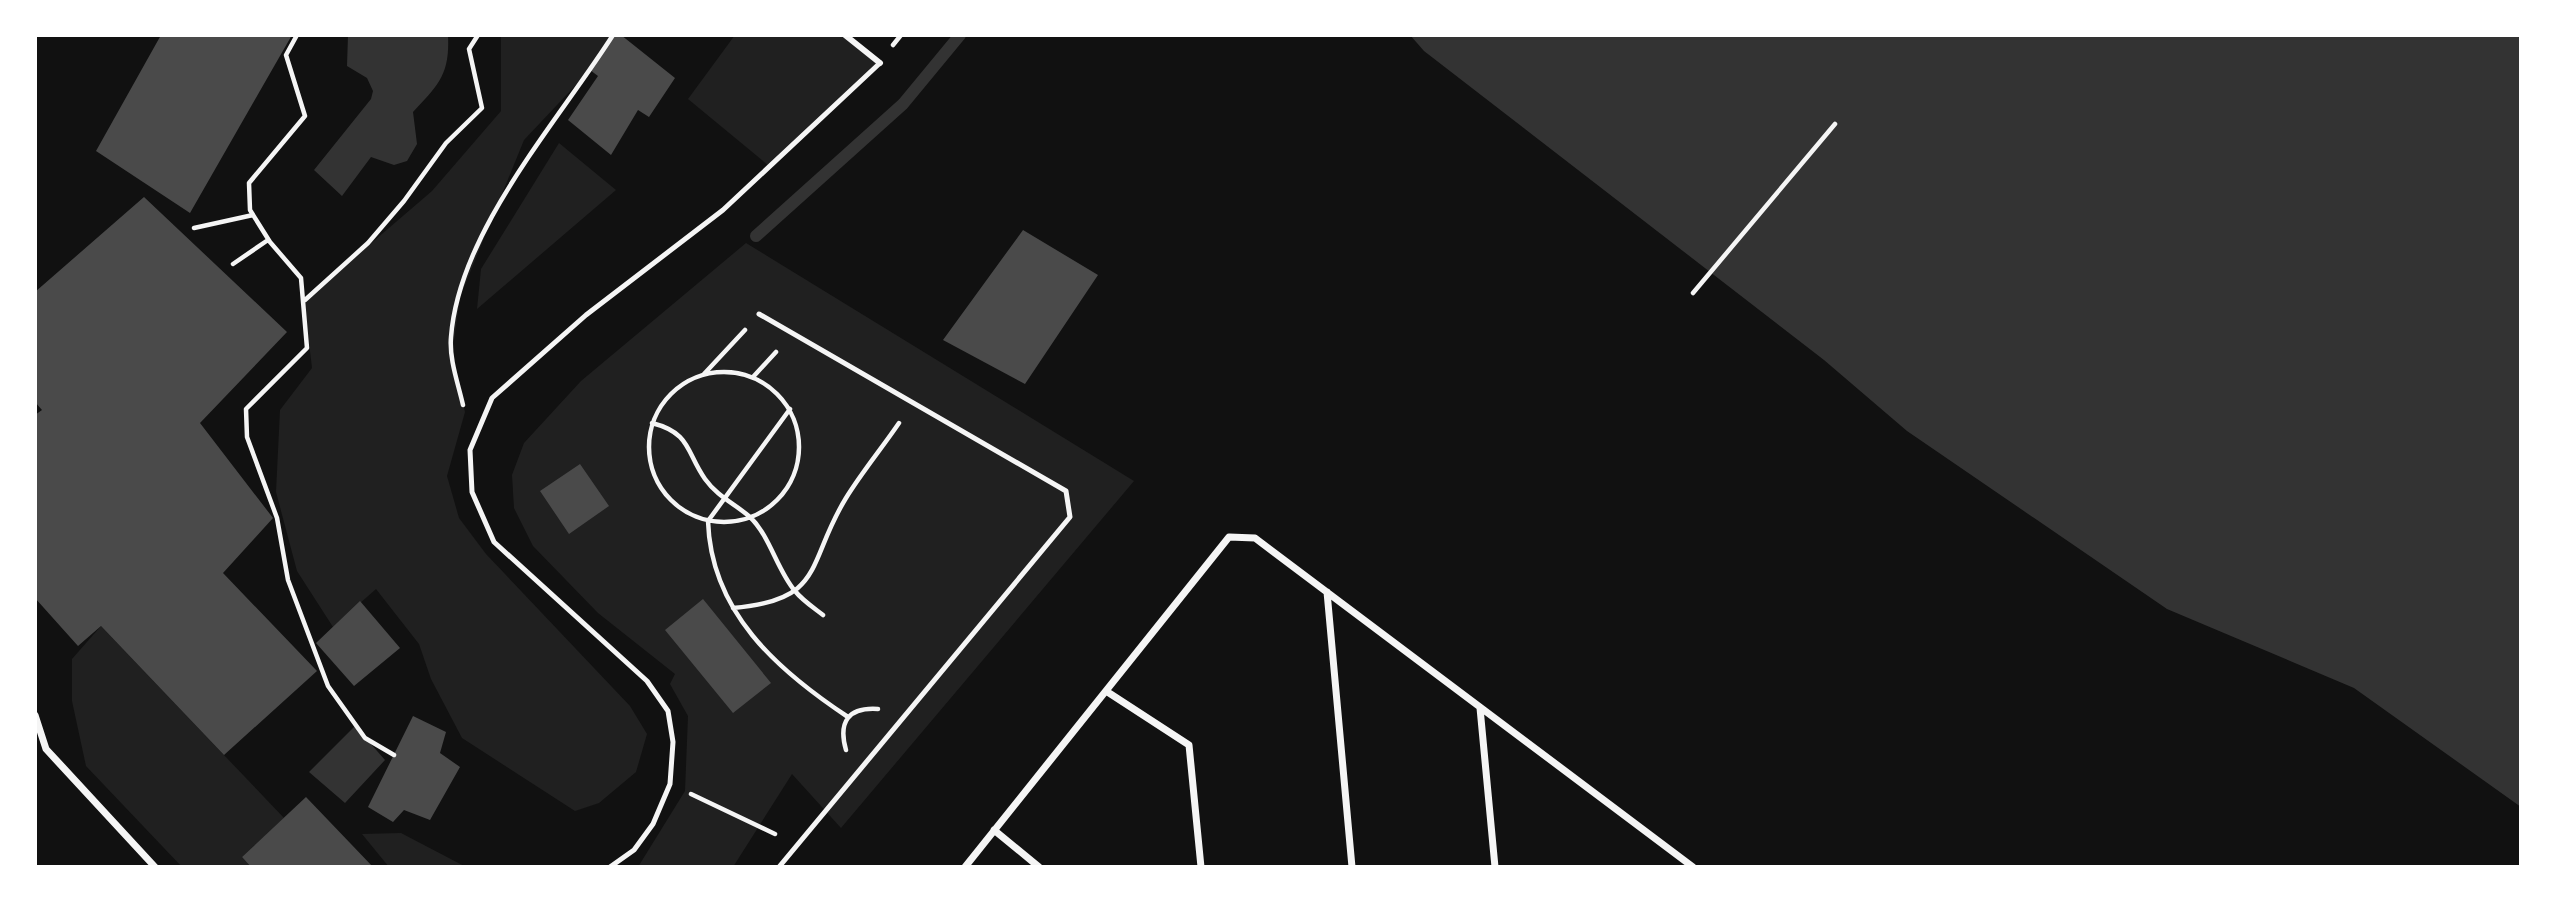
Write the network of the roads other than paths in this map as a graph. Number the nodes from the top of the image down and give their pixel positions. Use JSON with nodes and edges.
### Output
{"nodes":[{"id":1,"x":845,"y":35,"type":"edge"},
{"id":2,"x":880,"y":63,"type":"joint"},
{"id":3,"x":759,"y":314,"type":"road end"},
{"id":4,"x":1327,"y":592,"type":"junction"},
{"id":5,"x":1106,"y":691,"type":"junction"},
{"id":6,"x":1480,"y":708,"type":"junction"},
{"id":7,"x":35,"y":715,"type":"edge"},
{"id":8,"x":994,"y":831,"type":"junction"},
{"id":9,"x":155,"y":867,"type":"edge"},
{"id":10,"x":610,"y":867,"type":"edge"},
{"id":11,"x":779,"y":867,"type":"edge"},
{"id":12,"x":965,"y":867,"type":"edge"},
{"id":13,"x":1039,"y":867,"type":"edge"},
{"id":14,"x":1201,"y":867,"type":"edge"},
{"id":15,"x":1352,"y":867,"type":"edge"},
{"id":16,"x":1495,"y":867,"type":"edge"},
{"id":17,"x":1693,"y":867,"type":"edge"}],
"edges":[{"from":1,"to":2,"type":"street"},
{"from":2,"to":10,"type":"lane"},
{"from":3,"to":11,"type":"lane"},
{"from":4,"to":5,"type":"street"},
{"from":4,"to":6,"type":"street"},
{"from":4,"to":15,"type":"street"},
{"from":5,"to":8,"type":"street"},
{"from":5,"to":14,"type":"street"},
{"from":6,"to":16,"type":"street"},
{"from":6,"to":17,"type":"street"},
{"from":7,"to":9,"type":"street"},
{"from":8,"to":12,"type":"street"},
{"from":8,"to":13,"type":"street"}]}
